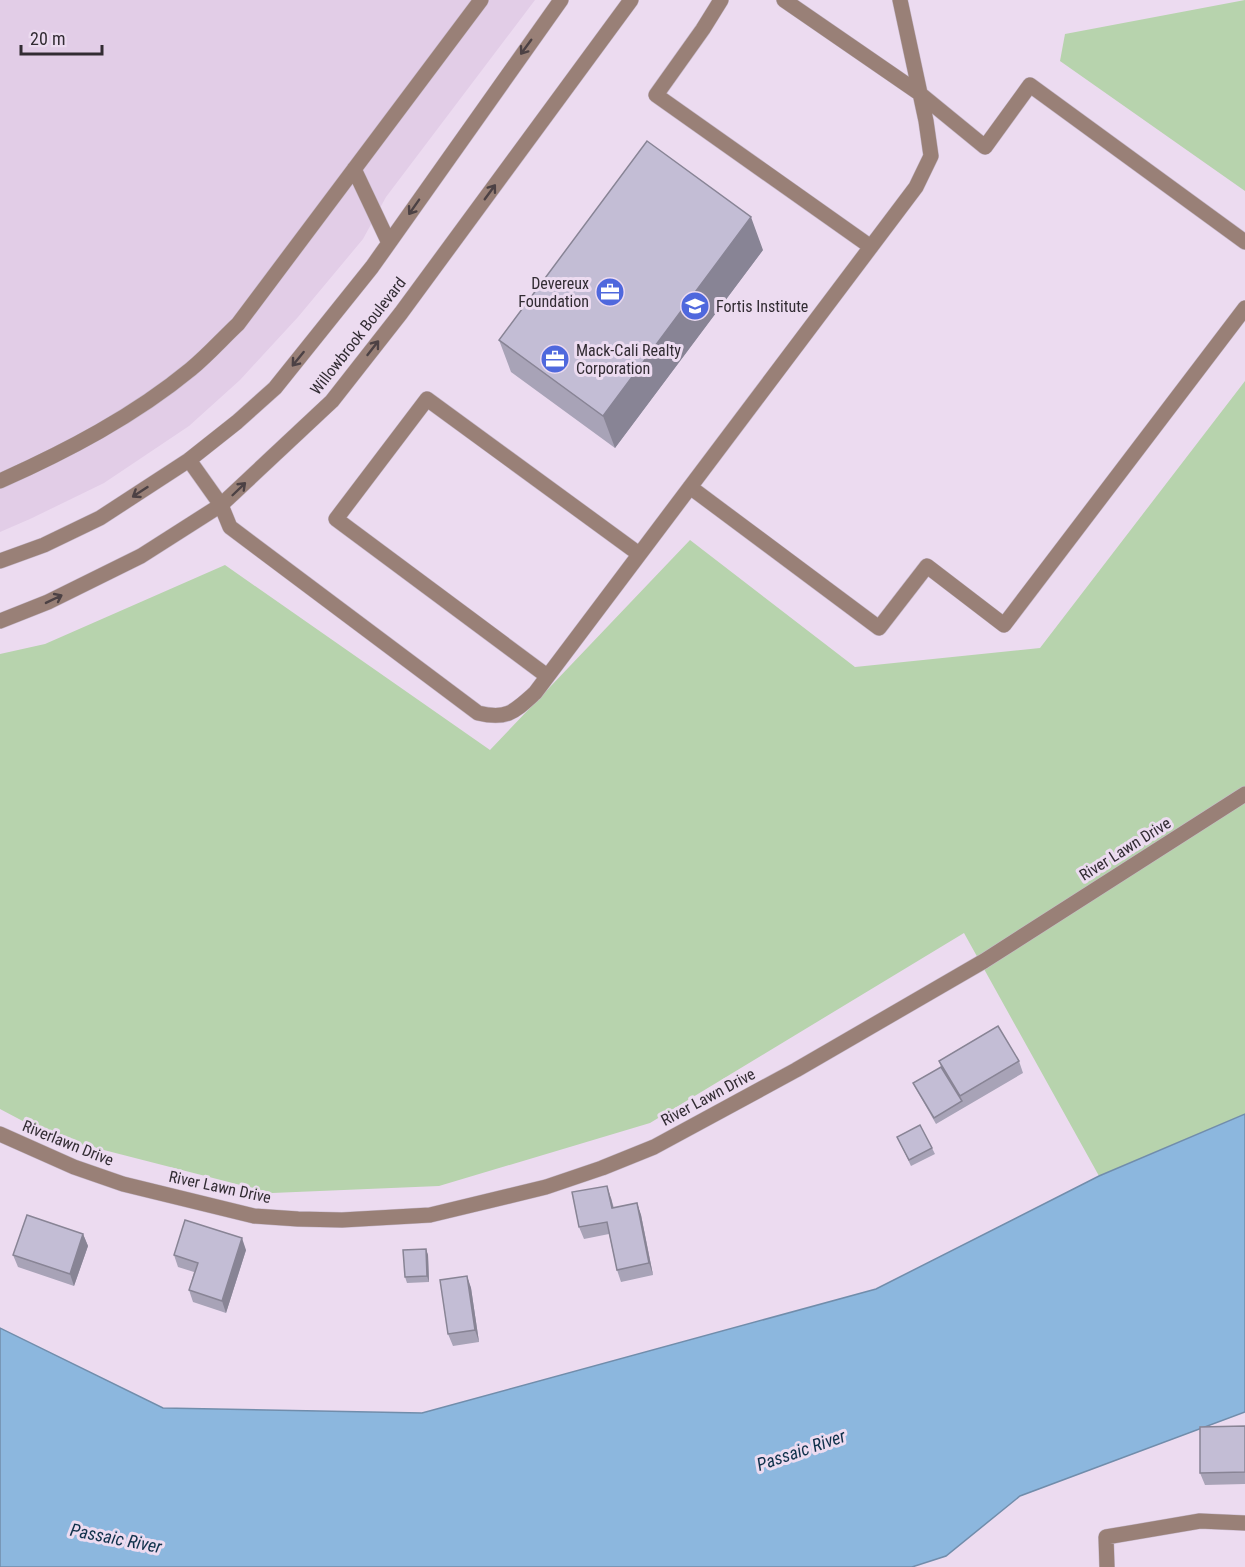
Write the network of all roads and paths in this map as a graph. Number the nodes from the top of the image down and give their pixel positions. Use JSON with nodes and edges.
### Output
{"nodes":[{"id":1,"x":481,"y":0,"type":"edge"},
{"id":2,"x":561,"y":0,"type":"edge"},
{"id":3,"x":631,"y":0,"type":"edge"},
{"id":4,"x":722,"y":0,"type":"edge"},
{"id":5,"x":784,"y":0,"type":"edge"},
{"id":6,"x":900,"y":0,"type":"edge"},
{"id":7,"x":919,"y":93,"type":"junction"},
{"id":8,"x":354,"y":169,"type":"junction"},
{"id":9,"x":1245,"y":242,"type":"edge"},
{"id":10,"x":389,"y":243,"type":"junction"},
{"id":11,"x":871,"y":247,"type":"junction"},
{"id":12,"x":1245,"y":308,"type":"edge"},
{"id":13,"x":189,"y":460,"type":"junction"},
{"id":14,"x":0,"y":481,"type":"edge"},
{"id":15,"x":690,"y":487,"type":"junction"},
{"id":16,"x":221,"y":505,"type":"junction"},
{"id":17,"x":639,"y":554,"type":"junction"},
{"id":18,"x":0,"y":561,"type":"edge"},
{"id":19,"x":0,"y":621,"type":"edge"},
{"id":20,"x":547,"y":676,"type":"junction"},
{"id":21,"x":1245,"y":794,"type":"edge"},
{"id":22,"x":0,"y":1134,"type":"edge"},
{"id":23,"x":123,"y":1184,"type":"joint"},
{"id":24,"x":1245,"y":1523,"type":"edge"},
{"id":25,"x":1107,"y":1567,"type":"edge"}],
"edges":[{"from":1,"to":8,"type":"street"},
{"from":2,"to":10,"type":"street","name":"Willowbrook Boulevard","one_way":true},
{"from":16,"to":3,"type":"street","name":"Willowbrook Boulevard","one_way":true},
{"from":4,"to":11,"type":"street"},
{"from":5,"to":7,"type":"street"},
{"from":6,"to":7,"type":"street"},
{"from":7,"to":9,"type":"street"},
{"from":7,"to":11,"type":"street"},
{"from":8,"to":10,"type":"street"},
{"from":8,"to":14,"type":"street"},
{"from":10,"to":13,"type":"street","name":"Willowbrook Boulevard","one_way":true},
{"from":11,"to":15,"type":"street"},
{"from":12,"to":15,"type":"street"},
{"from":13,"to":16,"type":"street"},
{"from":13,"to":18,"type":"street","name":"Willowbrook Boulevard","one_way":true},
{"from":15,"to":17,"type":"street"},
{"from":19,"to":16,"type":"street","name":"Willowbrook Boulevard","one_way":true},
{"from":16,"to":20,"type":"street"},
{"from":17,"to":20,"type":"street"},
{"from":17,"to":20,"type":"street"},
{"from":21,"to":23,"type":"street","name":"River Lawn Drive"},
{"from":22,"to":23,"type":"street","name":"Riverlawn Drive"},
{"from":24,"to":25,"type":"street"}]}
